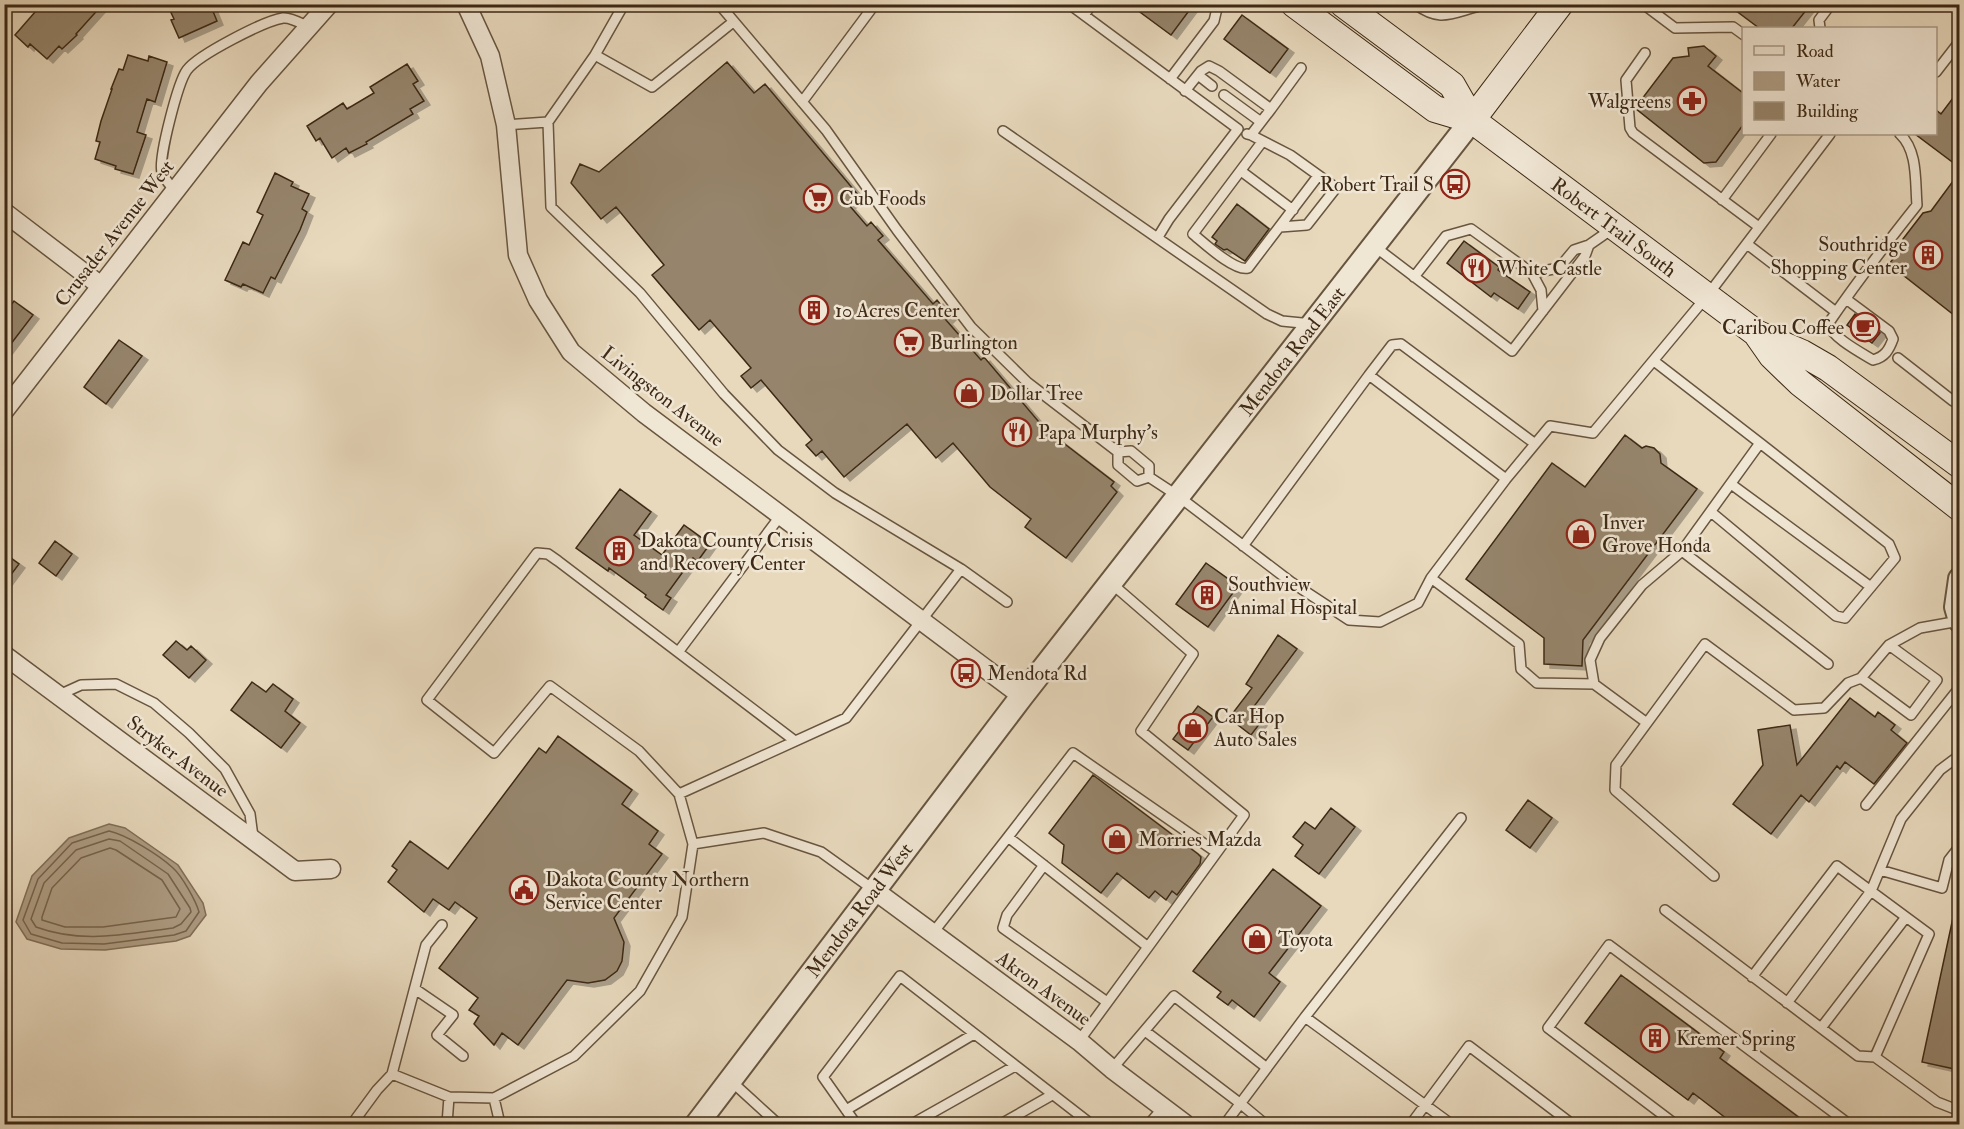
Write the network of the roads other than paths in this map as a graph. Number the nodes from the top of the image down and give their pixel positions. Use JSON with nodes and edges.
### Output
{"nodes":[{"id":1,"x":329,"y":4,"type":"edge"},
{"id":2,"x":466,"y":4,"type":"edge"},
{"id":3,"x":624,"y":4,"type":"edge"},
{"id":4,"x":719,"y":4,"type":"edge"},
{"id":5,"x":875,"y":4,"type":"edge"},
{"id":6,"x":1069,"y":4,"type":"edge"},
{"id":7,"x":1092,"y":4,"type":"edge"},
{"id":8,"x":1218,"y":4,"type":"edge"},
{"id":9,"x":1294,"y":4,"type":"edge"},
{"id":10,"x":1343,"y":4,"type":"edge"},
{"id":11,"x":1415,"y":4,"type":"edge"},
{"id":12,"x":1480,"y":4,"type":"edge"},
{"id":13,"x":1560,"y":4,"type":"edge"},
{"id":14,"x":1643,"y":4,"type":"edge"},
{"id":15,"x":1831,"y":4,"type":"edge"},
{"id":16,"x":1084,"y":15,"type":"junction"},
{"id":17,"x":733,"y":22,"type":"junction"},
{"id":18,"x":309,"y":27,"type":"junction"},
{"id":19,"x":1820,"y":27,"type":"edge"},
{"id":20,"x":1742,"y":34,"type":"edge"},
{"id":21,"x":1959,"y":41,"type":"edge"},
{"id":22,"x":1645,"y":53,"type":"dead end"},
{"id":23,"x":595,"y":55,"type":"junction"},
{"id":24,"x":1301,"y":68,"type":"dead end"},
{"id":25,"x":1937,"y":69,"type":"edge"},
{"id":26,"x":1198,"y":75,"type":"junction"},
{"id":27,"x":1170,"y":79,"type":"junction"},
{"id":28,"x":1212,"y":86,"type":"dead end"},
{"id":29,"x":1185,"y":91,"type":"junction"},
{"id":30,"x":1224,"y":95,"type":"dead end"},
{"id":31,"x":802,"y":102,"type":"junction"},
{"id":32,"x":1270,"y":109,"type":"junction"},
{"id":33,"x":1472,"y":120,"type":"junction"},
{"id":34,"x":548,"y":122,"type":"junction"},
{"id":35,"x":1261,"y":122,"type":"junction"},
{"id":36,"x":506,"y":125,"type":"junction"},
{"id":37,"x":1238,"y":129,"type":"junction"},
{"id":38,"x":1003,"y":131,"type":"dead end"},
{"id":39,"x":1251,"y":135,"type":"junction"},
{"id":40,"x":1770,"y":135,"type":"edge"},
{"id":41,"x":1900,"y":135,"type":"edge"},
{"id":42,"x":1827,"y":137,"type":"edge"},
{"id":43,"x":1262,"y":142,"type":"junction"},
{"id":44,"x":1241,"y":171,"type":"junction"},
{"id":45,"x":1318,"y":176,"type":"junction"},
{"id":46,"x":175,"y":191,"type":"junction"},
{"id":47,"x":1722,"y":200,"type":"junction"},
{"id":48,"x":1293,"y":210,"type":"junction"},
{"id":49,"x":4,"y":212,"type":"edge"},
{"id":50,"x":1280,"y":227,"type":"junction"},
{"id":51,"x":1613,"y":227,"type":"junction"},
{"id":52,"x":1759,"y":227,"type":"junction"},
{"id":53,"x":1158,"y":237,"type":"junction"},
{"id":54,"x":1747,"y":244,"type":"junction"},
{"id":55,"x":1589,"y":245,"type":"junction"},
{"id":56,"x":1374,"y":246,"type":"junction"},
{"id":57,"x":1532,"y":273,"type":"junction"},
{"id":58,"x":1414,"y":277,"type":"junction"},
{"id":59,"x":101,"y":286,"type":"junction"},
{"id":60,"x":1707,"y":296,"type":"junction"},
{"id":61,"x":1846,"y":299,"type":"junction"},
{"id":62,"x":1543,"y":311,"type":"junction"},
{"id":63,"x":1836,"y":312,"type":"junction"},
{"id":64,"x":1314,"y":324,"type":"junction"},
{"id":65,"x":1756,"y":333,"type":"junction"},
{"id":66,"x":1898,"y":358,"type":"dead end"},
{"id":67,"x":1654,"y":361,"type":"junction"},
{"id":68,"x":1369,"y":375,"type":"junction"},
{"id":69,"x":1959,"y":397,"type":"edge"},
{"id":70,"x":4,"y":411,"type":"edge"},
{"id":71,"x":1534,"y":444,"type":"junction"},
{"id":72,"x":1760,"y":444,"type":"junction"},
{"id":73,"x":1118,"y":452,"type":"junction"},
{"id":74,"x":1959,"y":465,"type":"edge"},
{"id":75,"x":1149,"y":477,"type":"junction"},
{"id":76,"x":1506,"y":479,"type":"junction"},
{"id":77,"x":1731,"y":484,"type":"junction"},
{"id":78,"x":1178,"y":496,"type":"junction"},
{"id":79,"x":1959,"y":508,"type":"edge"},
{"id":80,"x":1711,"y":512,"type":"junction"},
{"id":81,"x":781,"y":516,"type":"junction"},
{"id":82,"x":1243,"y":546,"type":"junction"},
{"id":83,"x":1682,"y":551,"type":"junction"},
{"id":84,"x":961,"y":569,"type":"junction"},
{"id":85,"x":1431,"y":578,"type":"junction"},
{"id":86,"x":1959,"y":579,"type":"edge"},
{"id":87,"x":1111,"y":582,"type":"junction"},
{"id":88,"x":1871,"y":587,"type":"junction"},
{"id":89,"x":1007,"y":602,"type":"dead end"},
{"id":90,"x":922,"y":621,"type":"junction"},
{"id":91,"x":1959,"y":621,"type":"edge"},
{"id":92,"x":1888,"y":645,"type":"junction"},
{"id":93,"x":679,"y":651,"type":"junction"},
{"id":94,"x":4,"y":655,"type":"edge"},
{"id":95,"x":1828,"y":664,"type":"dead end"},
{"id":96,"x":1861,"y":678,"type":"junction"},
{"id":97,"x":1594,"y":684,"type":"junction"},
{"id":98,"x":1959,"y":687,"type":"edge"},
{"id":99,"x":59,"y":695,"type":"junction"},
{"id":100,"x":1022,"y":696,"type":"junction"},
{"id":101,"x":1647,"y":723,"type":"junction"},
{"id":102,"x":795,"y":741,"type":"junction"},
{"id":103,"x":1959,"y":754,"type":"edge"},
{"id":104,"x":679,"y":794,"type":"junction"},
{"id":105,"x":1866,"y":805,"type":"dead end"},
{"id":106,"x":1461,"y":818,"type":"dead end"},
{"id":107,"x":1008,"y":837,"type":"junction"},
{"id":108,"x":253,"y":840,"type":"junction"},
{"id":109,"x":693,"y":844,"type":"junction"},
{"id":110,"x":1959,"y":846,"type":"edge"},
{"id":111,"x":1216,"y":852,"type":"junction"},
{"id":112,"x":1044,"y":865,"type":"junction"},
{"id":113,"x":331,"y":869,"type":"dead end"},
{"id":114,"x":1880,"y":870,"type":"junction"},
{"id":115,"x":1714,"y":876,"type":"dead end"},
{"id":116,"x":874,"y":890,"type":"junction"},
{"id":117,"x":1871,"y":891,"type":"junction"},
{"id":118,"x":1665,"y":910,"type":"dead end"},
{"id":119,"x":1906,"y":917,"type":"junction"},
{"id":120,"x":442,"y":925,"type":"dead end"},
{"id":121,"x":932,"y":934,"type":"junction"},
{"id":122,"x":1148,"y":947,"type":"junction"},
{"id":123,"x":1752,"y":976,"type":"junction"},
{"id":124,"x":415,"y":989,"type":"junction"},
{"id":125,"x":1107,"y":1002,"type":"junction"},
{"id":126,"x":1787,"y":1003,"type":"junction"},
{"id":127,"x":1305,"y":1017,"type":"junction"},
{"id":128,"x":1821,"y":1028,"type":"junction"},
{"id":129,"x":1145,"y":1031,"type":"junction"},
{"id":130,"x":974,"y":1034,"type":"junction"},
{"id":131,"x":1079,"y":1041,"type":"junction"},
{"id":132,"x":463,"y":1056,"type":"dead end"},
{"id":133,"x":1875,"y":1057,"type":"junction"},
{"id":134,"x":1015,"y":1066,"type":"junction"},
{"id":135,"x":1267,"y":1068,"type":"junction"},
{"id":136,"x":1112,"y":1070,"type":"junction"},
{"id":137,"x":392,"y":1074,"type":"junction"},
{"id":138,"x":730,"y":1081,"type":"junction"},
{"id":139,"x":1053,"y":1095,"type":"junction"},
{"id":140,"x":449,"y":1097,"type":"junction"},
{"id":141,"x":494,"y":1098,"type":"junction"},
{"id":142,"x":1241,"y":1104,"type":"junction"},
{"id":143,"x":1424,"y":1105,"type":"junction"},
{"id":144,"x":1163,"y":1108,"type":"junction"},
{"id":145,"x":846,"y":1110,"type":"junction"},
{"id":146,"x":1959,"y":1111,"type":"edge"},
{"id":147,"x":776,"y":1124,"type":"edge"},
{"id":148,"x":352,"y":1125,"type":"edge"},
{"id":149,"x":447,"y":1125,"type":"edge"},
{"id":150,"x":500,"y":1125,"type":"edge"},
{"id":151,"x":697,"y":1125,"type":"edge"},
{"id":152,"x":856,"y":1125,"type":"edge"},
{"id":153,"x":912,"y":1125,"type":"edge"},
{"id":154,"x":1001,"y":1125,"type":"edge"},
{"id":155,"x":1091,"y":1125,"type":"edge"},
{"id":156,"x":1149,"y":1125,"type":"edge"},
{"id":157,"x":1185,"y":1125,"type":"edge"},
{"id":158,"x":1225,"y":1125,"type":"edge"},
{"id":159,"x":1264,"y":1125,"type":"edge"},
{"id":160,"x":1411,"y":1125,"type":"edge"},
{"id":161,"x":1451,"y":1125,"type":"edge"},
{"id":162,"x":1572,"y":1125,"type":"edge"},
{"id":163,"x":1675,"y":1125,"type":"edge"},
{"id":164,"x":1849,"y":1125,"type":"edge"}],
"edges":[{"from":1,"to":18,"type":"street","name":"Crusader Avenue West"},
{"from":2,"to":36,"type":"street","name":"Livingston Avenue"},
{"from":3,"to":23,"type":"lane"},
{"from":4,"to":17,"type":"lane"},
{"from":5,"to":31,"type":"lane"},
{"from":6,"to":16,"type":"lane"},
{"from":7,"to":16,"type":"lane"},
{"from":8,"to":27,"type":"lane"},
{"from":9,"to":33,"type":"main road"},
{"from":10,"to":33,"type":"main road"},
{"from":11,"to":12,"type":"lane"},
{"from":13,"to":33,"type":"main road","name":"Mendota Road East"},
{"from":14,"to":20,"type":"lane"},
{"from":15,"to":19,"type":"lane"},
{"from":16,"to":27,"type":"lane"},
{"from":17,"to":23,"type":"lane"},
{"from":17,"to":31,"type":"lane"},
{"from":18,"to":46,"type":"street","name":"Crusader Avenue West"},
{"from":18,"to":46,"type":"lane"},
{"from":21,"to":25,"type":"lane"},
{"from":22,"to":47,"type":"lane"},
{"from":23,"to":34,"type":"lane"},
{"from":24,"to":32,"type":"lane"},
{"from":26,"to":28,"type":"lane"},
{"from":26,"to":29,"type":"lane"},
{"from":26,"to":32,"type":"lane"},
{"from":27,"to":29,"type":"lane"},
{"from":29,"to":37,"type":"lane"},
{"from":30,"to":35,"type":"lane"},
{"from":31,"to":73,"type":"lane"},
{"from":32,"to":35,"type":"lane"},
{"from":33,"to":51,"type":"main road","name":"Robert Trail South"},
{"from":33,"to":56,"type":"street","name":"Mendota Road East"},
{"from":34,"to":36,"type":"lane"},
{"from":34,"to":84,"type":"lane"},
{"from":35,"to":39,"type":"lane"},
{"from":36,"to":81,"type":"street","name":"Livingston Avenue"},
{"from":37,"to":39,"type":"lane"},
{"from":37,"to":53,"type":"lane"},
{"from":38,"to":53,"type":"lane"},
{"from":39,"to":43,"type":"lane"},
{"from":40,"to":47,"type":"lane"},
{"from":41,"to":61,"type":"lane"},
{"from":42,"to":52,"type":"lane"},
{"from":43,"to":44,"type":"lane"},
{"from":43,"to":45,"type":"lane"},
{"from":44,"to":48,"type":"lane"},
{"from":44,"to":50,"type":"lane"},
{"from":45,"to":48,"type":"lane"},
{"from":45,"to":50,"type":"lane"},
{"from":46,"to":59,"type":"street","name":"Crusader Avenue West"},
{"from":47,"to":52,"type":"lane"},
{"from":48,"to":50,"type":"lane"},
{"from":49,"to":59,"type":"street"},
{"from":51,"to":55,"type":"lane"},
{"from":51,"to":60,"type":"main road","name":"Robert Trail South"},
{"from":52,"to":54,"type":"lane"},
{"from":53,"to":64,"type":"lane"},
{"from":54,"to":60,"type":"lane"},
{"from":54,"to":63,"type":"lane"},
{"from":55,"to":57,"type":"lane"},
{"from":55,"to":62,"type":"lane"},
{"from":56,"to":58,"type":"lane"},
{"from":56,"to":64,"type":"street","name":"Mendota Road East"},
{"from":57,"to":58,"type":"lane"},
{"from":57,"to":62,"type":"lane"},
{"from":58,"to":62,"type":"lane"},
{"from":59,"to":70,"type":"street","name":"Crusader Avenue West"},
{"from":60,"to":65,"type":"main road","name":"Robert Trail South"},
{"from":60,"to":67,"type":"lane"},
{"from":61,"to":63,"type":"lane"},
{"from":61,"to":63,"type":"lane"},
{"from":64,"to":78,"type":"street","name":"Mendota Road East"},
{"from":65,"to":74,"type":"main road","name":"Robert Trail South"},
{"from":65,"to":79,"type":"main road","name":"Robert Trail South"},
{"from":66,"to":69,"type":"lane"},
{"from":67,"to":71,"type":"lane"},
{"from":67,"to":72,"type":"lane"},
{"from":68,"to":71,"type":"lane"},
{"from":68,"to":76,"type":"lane"},
{"from":68,"to":82,"type":"lane"},
{"from":71,"to":76,"type":"lane"},
{"from":72,"to":77,"type":"lane"},
{"from":72,"to":88,"type":"lane"},
{"from":73,"to":75,"type":"lane"},
{"from":73,"to":75,"type":"lane"},
{"from":75,"to":78,"type":"lane"},
{"from":76,"to":85,"type":"lane"},
{"from":77,"to":80,"type":"lane"},
{"from":77,"to":88,"type":"lane"},
{"from":78,"to":82,"type":"lane"},
{"from":78,"to":87,"type":"street","name":"Mendota Road East"},
{"from":80,"to":83,"type":"lane"},
{"from":80,"to":88,"type":"lane"},
{"from":81,"to":90,"type":"street","name":"Livingston Avenue"},
{"from":81,"to":93,"type":"lane"},
{"from":82,"to":85,"type":"lane"},
{"from":83,"to":95,"type":"lane"},
{"from":83,"to":97,"type":"lane"},
{"from":84,"to":89,"type":"lane"},
{"from":84,"to":90,"type":"lane"},
{"from":85,"to":97,"type":"lane"},
{"from":86,"to":91,"type":"street"},
{"from":87,"to":100,"type":"street","name":"Mendota Road East"},
{"from":87,"to":111,"type":"lane"},
{"from":90,"to":100,"type":"street","name":"Livingston Avenue"},
{"from":90,"to":102,"type":"lane"},
{"from":91,"to":92,"type":"lane"},
{"from":92,"to":96,"type":"lane"},
{"from":92,"to":96,"type":"lane"},
{"from":93,"to":102,"type":"lane"},
{"from":93,"to":104,"type":"lane"},
{"from":94,"to":99,"type":"street","name":"Stryker Avenue"},
{"from":96,"to":101,"type":"lane"},
{"from":97,"to":101,"type":"lane"},
{"from":98,"to":105,"type":"lane"},
{"from":99,"to":108,"type":"street","name":"Stryker Avenue"},
{"from":99,"to":108,"type":"lane"},
{"from":100,"to":116,"type":"street","name":"Mendota Road West"},
{"from":101,"to":115,"type":"lane"},
{"from":102,"to":104,"type":"lane"},
{"from":103,"to":114,"type":"lane"},
{"from":104,"to":109,"type":"lane"},
{"from":106,"to":127,"type":"lane"},
{"from":107,"to":111,"type":"lane"},
{"from":107,"to":112,"type":"lane"},
{"from":107,"to":121,"type":"lane"},
{"from":108,"to":113,"type":"street","name":"Stryker Avenue"},
{"from":109,"to":116,"type":"lane"},
{"from":109,"to":141,"type":"lane"},
{"from":110,"to":114,"type":"lane"},
{"from":111,"to":122,"type":"lane"},
{"from":112,"to":122,"type":"lane"},
{"from":112,"to":125,"type":"lane"},
{"from":114,"to":117,"type":"lane"},
{"from":116,"to":121,"type":"street","name":"Akron Avenue"},
{"from":116,"to":138,"type":"street","name":"Mendota Road West"},
{"from":117,"to":119,"type":"lane"},
{"from":117,"to":123,"type":"lane"},
{"from":117,"to":126,"type":"lane"},
{"from":118,"to":123,"type":"lane"},
{"from":119,"to":128,"type":"lane"},
{"from":119,"to":133,"type":"lane"},
{"from":120,"to":124,"type":"lane"},
{"from":121,"to":131,"type":"street","name":"Akron Avenue"},
{"from":122,"to":125,"type":"lane"},
{"from":123,"to":126,"type":"lane"},
{"from":124,"to":132,"type":"lane"},
{"from":124,"to":137,"type":"lane"},
{"from":125,"to":131,"type":"lane"},
{"from":126,"to":128,"type":"lane"},
{"from":127,"to":135,"type":"lane"},
{"from":127,"to":143,"type":"lane"},
{"from":128,"to":133,"type":"lane"},
{"from":129,"to":135,"type":"lane"},
{"from":129,"to":136,"type":"lane"},
{"from":129,"to":142,"type":"lane"},
{"from":130,"to":134,"type":"lane"},
{"from":130,"to":145,"type":"lane"},
{"from":130,"to":145,"type":"lane"},
{"from":131,"to":136,"type":"street","name":"Akron Avenue"},
{"from":133,"to":146,"type":"lane"},
{"from":134,"to":139,"type":"lane"},
{"from":134,"to":153,"type":"lane"},
{"from":135,"to":142,"type":"lane"},
{"from":136,"to":144,"type":"street","name":"Akron Avenue"},
{"from":137,"to":140,"type":"lane"},
{"from":137,"to":148,"type":"lane"},
{"from":138,"to":147,"type":"lane"},
{"from":138,"to":151,"type":"street","name":"Mendota Road West"},
{"from":139,"to":154,"type":"lane"},
{"from":139,"to":155,"type":"lane"},
{"from":140,"to":141,"type":"lane"},
{"from":140,"to":149,"type":"lane"},
{"from":141,"to":150,"type":"lane"},
{"from":142,"to":158,"type":"lane"},
{"from":142,"to":159,"type":"lane"},
{"from":143,"to":160,"type":"lane"},
{"from":143,"to":161,"type":"lane"},
{"from":143,"to":162,"type":"lane"},
{"from":144,"to":156,"type":"lane"},
{"from":144,"to":157,"type":"street","name":"Akron Avenue"},
{"from":145,"to":152,"type":"lane"},
{"from":163,"to":164,"type":"lane"}]}
